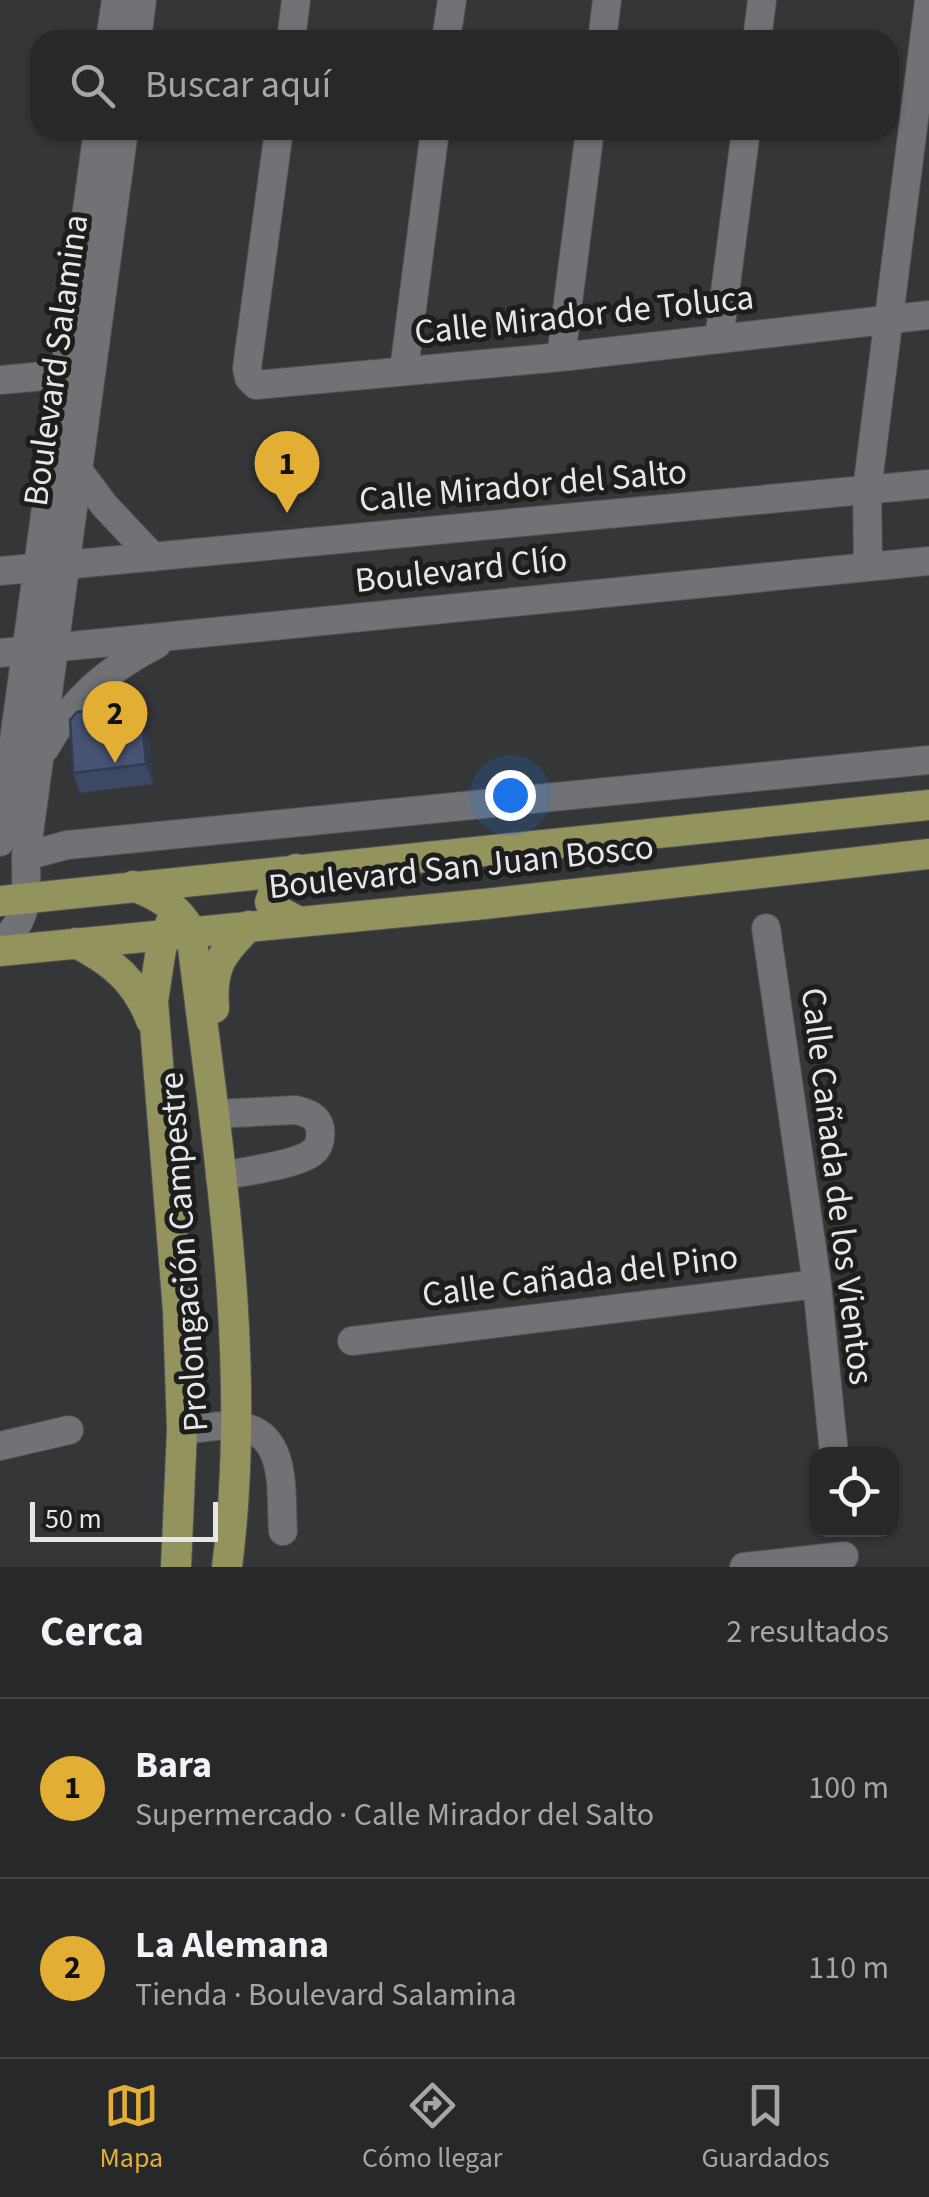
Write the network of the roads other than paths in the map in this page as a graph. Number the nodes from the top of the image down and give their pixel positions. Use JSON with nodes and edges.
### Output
{"nodes":[{"id":1,"x":116,"y":0,"type":"edge"},
{"id":2,"x":142,"y":0,"type":"edge"},
{"id":3,"x":296,"y":0,"type":"edge"},
{"id":4,"x":452,"y":0,"type":"edge"},
{"id":5,"x":607,"y":0,"type":"edge"},
{"id":6,"x":762,"y":0,"type":"edge"},
{"id":7,"x":929,"y":1,"type":"edge"},
{"id":8,"x":112,"y":30,"type":"edge"},
{"id":9,"x":138,"y":30,"type":"edge"},
{"id":10,"x":292,"y":30,"type":"edge"},
{"id":11,"x":448,"y":30,"type":"edge"},
{"id":12,"x":603,"y":30,"type":"edge"},
{"id":13,"x":758,"y":30,"type":"edge"},
{"id":14,"x":97,"y":140,"type":"edge"},
{"id":15,"x":123,"y":140,"type":"edge"},
{"id":16,"x":278,"y":140,"type":"edge"},
{"id":17,"x":434,"y":140,"type":"edge"},
{"id":18,"x":589,"y":140,"type":"edge"},
{"id":19,"x":745,"y":140,"type":"edge"},
{"id":20,"x":929,"y":316,"type":"edge"},
{"id":21,"x":886,"y":320,"type":"junction"},
{"id":22,"x":719,"y":340,"type":"junction"},
{"id":23,"x":561,"y":357,"type":"junction"},
{"id":24,"x":404,"y":370,"type":"junction"},
{"id":25,"x":66,"y":374,"type":"junction"},
{"id":26,"x":0,"y":380,"type":"edge"},
{"id":27,"x":78,"y":470,"type":"junction"},
{"id":28,"x":929,"y":484,"type":"edge"},
{"id":29,"x":866,"y":490,"type":"junction"},
{"id":30,"x":153,"y":557,"type":"junction"},
{"id":31,"x":929,"y":561,"type":"edge"},
{"id":32,"x":52,"y":566,"type":"junction"},
{"id":33,"x":868,"y":566,"type":"junction"},
{"id":34,"x":0,"y":570,"type":"edge"},
{"id":35,"x":174,"y":636,"type":"junction"},
{"id":36,"x":27,"y":650,"type":"edge"},
{"id":37,"x":39,"y":758,"type":"junction"},
{"id":38,"x":929,"y":760,"type":"edge"},
{"id":39,"x":929,"y":805,"type":"edge"},
{"id":40,"x":0,"y":842,"type":"edge"},
{"id":41,"x":929,"y":854,"type":"edge"},
{"id":42,"x":26,"y":856,"type":"junction"},
{"id":43,"x":296,"y":869,"type":"junction"},
{"id":44,"x":215,"y":878,"type":"junction"},
{"id":45,"x":132,"y":886,"type":"junction"},
{"id":46,"x":13,"y":899,"type":"edge"},
{"id":47,"x":297,"y":921,"type":"junction"},
{"id":48,"x":178,"y":926,"type":"junction"},
{"id":49,"x":250,"y":926,"type":"junction"},
{"id":50,"x":766,"y":928,"type":"dead end"},
{"id":51,"x":2,"y":938,"type":"edge"},
{"id":52,"x":76,"y":944,"type":"junction"},
{"id":53,"x":156,"y":1032,"type":"junction"},
{"id":54,"x":212,"y":1109,"type":"junction"},
{"id":55,"x":220,"y":1176,"type":"junction"},
{"id":56,"x":816,"y":1284,"type":"junction"},
{"id":57,"x":352,"y":1341,"type":"dead end"},
{"id":58,"x":237,"y":1426,"type":"junction"},
{"id":59,"x":69,"y":1430,"type":"dead end"},
{"id":60,"x":182,"y":1430,"type":"junction"},
{"id":61,"x":0,"y":1446,"type":"edge"},
{"id":62,"x":833,"y":1447,"type":"edge"},
{"id":63,"x":283,"y":1531,"type":"dead end"},
{"id":64,"x":844,"y":1551,"type":"edge"},
{"id":65,"x":176,"y":1567,"type":"edge"},
{"id":66,"x":227,"y":1567,"type":"edge"},
{"id":67,"x":744,"y":1567,"type":"edge"}],
"edges":[{"from":1,"to":8,"type":"street"},
{"from":2,"to":9,"type":"street"},
{"from":3,"to":10,"type":"street"},
{"from":4,"to":11,"type":"street"},
{"from":5,"to":12,"type":"street"},
{"from":6,"to":13,"type":"street"},
{"from":7,"to":21,"type":"street"},
{"from":14,"to":25,"type":"street","name":"Boulevard Salamina"},
{"from":15,"to":27,"type":"street","name":"Boulevard Salamina"},
{"from":16,"to":24,"type":"street","name":"Calle Mirador de Toluca"},
{"from":17,"to":24,"type":"street"},
{"from":18,"to":23,"type":"street"},
{"from":19,"to":22,"type":"street"},
{"from":20,"to":21,"type":"street","name":"Calle Mirador de Toluca"},
{"from":21,"to":22,"type":"street","name":"Calle Mirador de Toluca"},
{"from":21,"to":29,"type":"street"},
{"from":22,"to":23,"type":"street","name":"Calle Mirador de Toluca"},
{"from":23,"to":24,"type":"street","name":"Calle Mirador de Toluca"},
{"from":25,"to":26,"type":"street"},
{"from":25,"to":32,"type":"street","name":"Boulevard Salamina"},
{"from":27,"to":30,"type":"street"},
{"from":27,"to":32,"type":"street","name":"Boulevard Salamina"},
{"from":28,"to":29,"type":"street","name":"Calle Mirador del Salto"},
{"from":29,"to":30,"type":"street","name":"Calle Mirador del Salto"},
{"from":29,"to":33,"type":"street"},
{"from":30,"to":32,"type":"street","name":"Calle Mirador del Salto"},
{"from":31,"to":33,"type":"street","name":"Boulevard Clío"},
{"from":32,"to":34,"type":"street","name":"Calle Mirador del Salto"},
{"from":32,"to":36,"type":"street","name":"Boulevard Salamina"},
{"from":33,"to":35,"type":"street","name":"Boulevard Clío"},
{"from":35,"to":36,"type":"street","name":"Boulevard Clío"},
{"from":35,"to":37,"type":"street"},
{"from":36,"to":37,"type":"street","name":"Boulevard Salamina"},
{"from":36,"to":40,"type":"street","name":"Boulevard Salamina"},
{"from":37,"to":42,"type":"street","name":"Boulevard Salamina"},
{"from":38,"to":42,"type":"street"},
{"from":39,"to":43,"type":"main road","name":"Boulevard San Juan Bosco"},
{"from":41,"to":47,"type":"main road","name":"Boulevard San Juan Bosco"},
{"from":42,"to":46,"type":"street","name":"Boulevard Salamina"},
{"from":43,"to":44,"type":"main road","name":"Boulevard San Juan Bosco"},
{"from":43,"to":47,"type":"main road"},
{"from":44,"to":45,"type":"main road","name":"Boulevard San Juan Bosco"},
{"from":44,"to":48,"type":"main road"},
{"from":45,"to":46,"type":"main road","name":"Boulevard San Juan Bosco"},
{"from":45,"to":48,"type":"main road"},
{"from":46,"to":51,"type":"street"},
{"from":47,"to":49,"type":"main road","name":"Boulevard San Juan Bosco"},
{"from":48,"to":49,"type":"main road","name":"Boulevard San Juan Bosco"},
{"from":48,"to":52,"type":"main road","name":"Boulevard San Juan Bosco"},
{"from":48,"to":53,"type":"main road","name":"Prolongación Campestre"},
{"from":48,"to":54,"type":"main road","name":"Prolongación Campestre"},
{"from":49,"to":54,"type":"main road"},
{"from":50,"to":56,"type":"street","name":"Calle Cañada de los Vientos"},
{"from":51,"to":52,"type":"main road","name":"Boulevard San Juan Bosco"},
{"from":52,"to":53,"type":"main road"},
{"from":53,"to":60,"type":"main road","name":"Prolongación Campestre"},
{"from":54,"to":55,"type":"main road","name":"Prolongación Campestre"},
{"from":54,"to":55,"type":"street"},
{"from":55,"to":58,"type":"main road","name":"Prolongación Campestre"},
{"from":56,"to":57,"type":"street","name":"Calle Cañada del Pino"},
{"from":56,"to":62,"type":"street","name":"Calle Cañada de los Vientos"},
{"from":58,"to":60,"type":"street"},
{"from":58,"to":63,"type":"street"},
{"from":58,"to":66,"type":"main road","name":"Prolongación Campestre"},
{"from":59,"to":61,"type":"street"},
{"from":60,"to":65,"type":"main road","name":"Prolongación Campestre"},
{"from":64,"to":67,"type":"street"}]}
